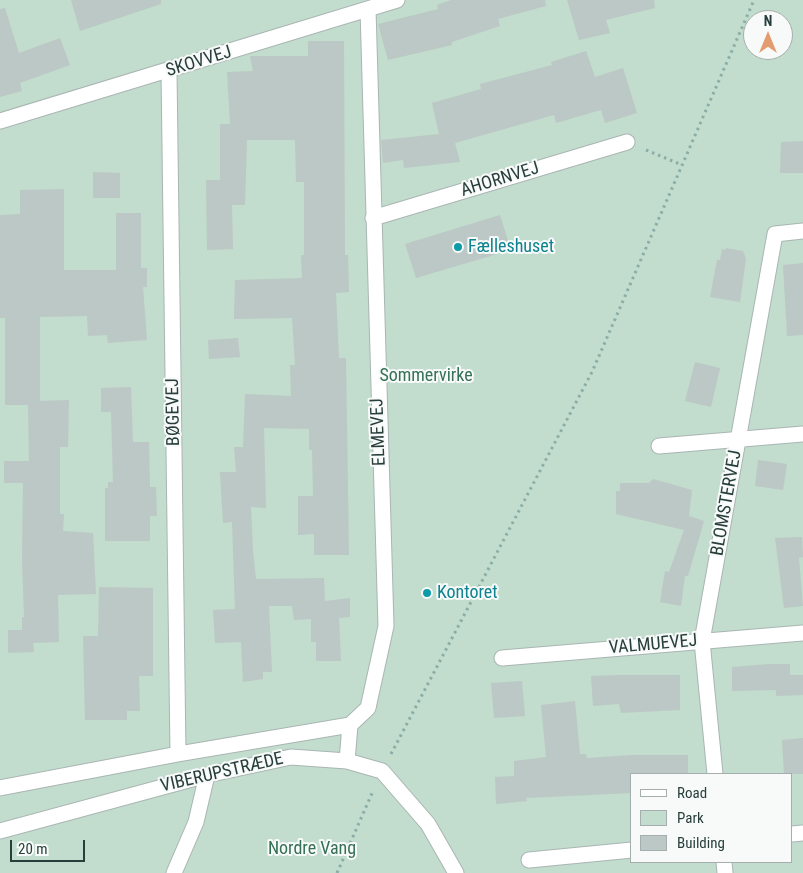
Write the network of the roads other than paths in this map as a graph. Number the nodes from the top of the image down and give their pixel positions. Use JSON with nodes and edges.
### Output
{"nodes":[{"id":1,"x":397,"y":0,"type":"edge"},
{"id":2,"x":368,"y":9,"type":"junction"},
{"id":3,"x":169,"y":71,"type":"junction"},
{"id":4,"x":0,"y":121,"type":"edge"},
{"id":5,"x":626,"y":142,"type":"road end"},
{"id":6,"x":372,"y":218,"type":"junction"},
{"id":7,"x":803,"y":231,"type":"edge"},
{"id":8,"x":803,"y":434,"type":"edge"},
{"id":9,"x":738,"y":440,"type":"junction"},
{"id":10,"x":659,"y":446,"type":"dead end"},
{"id":11,"x":803,"y":633,"type":"edge"},
{"id":12,"x":702,"y":641,"type":"junction"},
{"id":13,"x":502,"y":658,"type":"dead end"},
{"id":14,"x":350,"y":725,"type":"junction"},
{"id":15,"x":178,"y":754,"type":"junction"},
{"id":16,"x":347,"y":761,"type":"junction"},
{"id":17,"x":715,"y":773,"type":"edge"},
{"id":18,"x":206,"y":775,"type":"junction"},
{"id":19,"x":0,"y":788,"type":"edge"},
{"id":20,"x":0,"y":831,"type":"edge"},
{"id":21,"x":630,"y":850,"type":"edge"},
{"id":22,"x":529,"y":860,"type":"dead end"},
{"id":23,"x":174,"y":873,"type":"edge"},
{"id":24,"x":456,"y":873,"type":"edge"}],
"edges":[{"from":1,"to":2,"type":"street","name":"SKOVVEJ"},
{"from":2,"to":3,"type":"street","name":"SKOVVEJ"},
{"from":2,"to":6,"type":"street","name":"ELMEVEJ"},
{"from":3,"to":4,"type":"street","name":"SKOVVEJ"},
{"from":3,"to":15,"type":"street","name":"BØGEVEJ"},
{"from":5,"to":6,"type":"street","name":"AHORNVEJ"},
{"from":6,"to":14,"type":"street","name":"ELMEVEJ"},
{"from":7,"to":9,"type":"street","name":"BLOMSTERVEJ"},
{"from":8,"to":9,"type":"street"},
{"from":9,"to":10,"type":"street"},
{"from":9,"to":12,"type":"street","name":"BLOMSTERVEJ"},
{"from":11,"to":12,"type":"street","name":"VALMUEVEJ"},
{"from":12,"to":13,"type":"street","name":"VALMUEVEJ"},
{"from":12,"to":17,"type":"street","name":"BLOMSTERVEJ"},
{"from":14,"to":15,"type":"street"},
{"from":14,"to":16,"type":"street"},
{"from":15,"to":19,"type":"street"},
{"from":16,"to":18,"type":"street","name":"VIBERUPSTRÆDE"},
{"from":16,"to":24,"type":"street","name":"VIBERUPSTRÆDE"},
{"from":18,"to":20,"type":"street","name":"VIBERUPSTRÆDE"},
{"from":18,"to":23,"type":"street"},
{"from":21,"to":22,"type":"street"}]}
